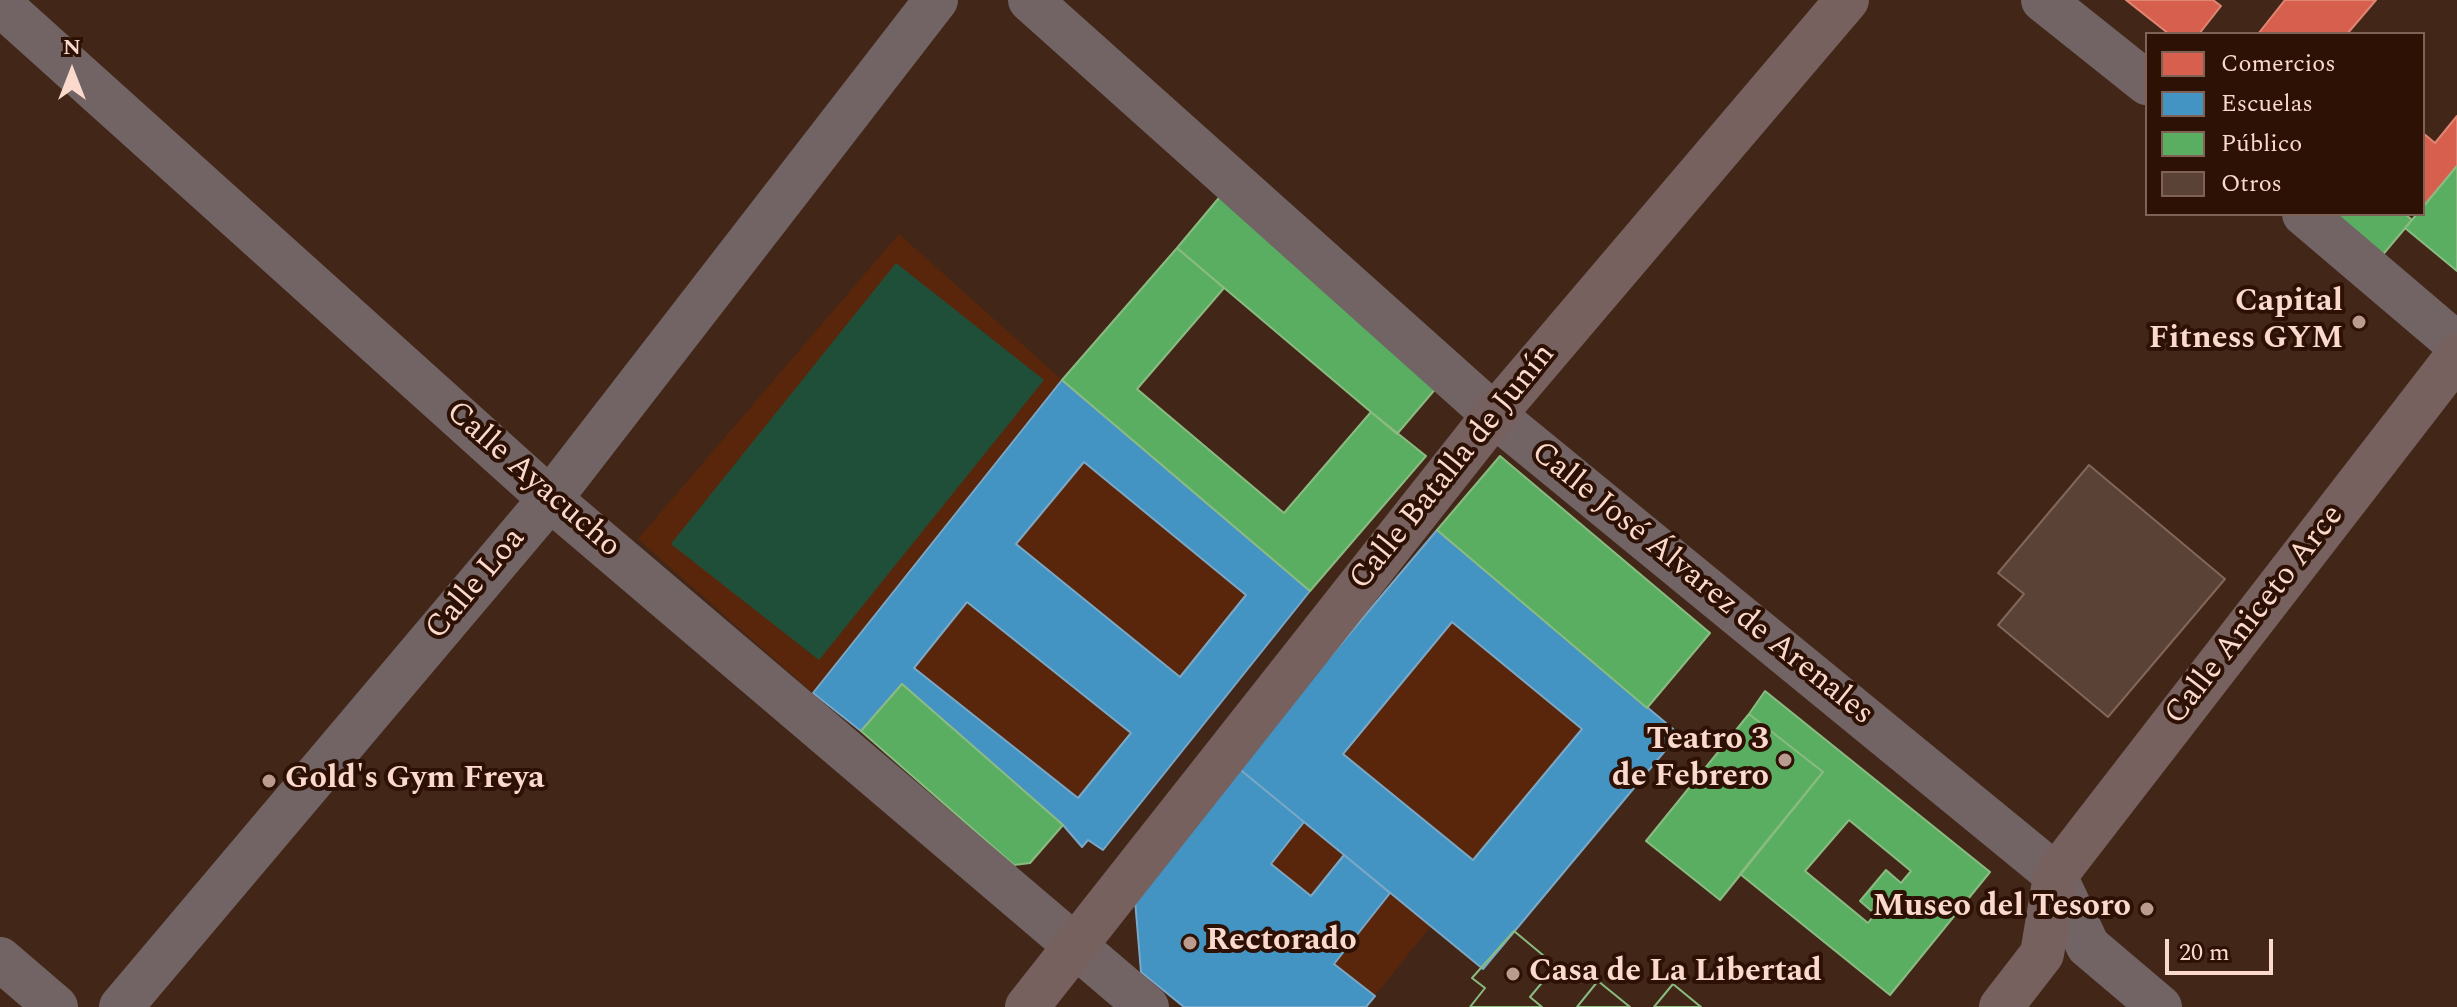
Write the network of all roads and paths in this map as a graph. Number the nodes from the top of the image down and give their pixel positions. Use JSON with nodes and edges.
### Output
{"nodes":[{"id":1,"x":936,"y":0,"type":"edge"},
{"id":2,"x":1030,"y":0,"type":"edge"},
{"id":3,"x":1847,"y":0,"type":"edge"},
{"id":4,"x":2043,"y":0,"type":"edge"},
{"id":5,"x":0,"y":4,"type":"edge"},
{"id":6,"x":2145,"y":81,"type":"edge"},
{"id":7,"x":2306,"y":216,"type":"edge"},
{"id":8,"x":2457,"y":344,"type":"edge"},
{"id":9,"x":2457,"y":356,"type":"edge"},
{"id":10,"x":1494,"y":415,"type":"junction"},
{"id":11,"x":550,"y":499,"type":"junction"},
{"id":12,"x":2055,"y":876,"type":"junction"},
{"id":13,"x":1074,"y":946,"type":"junction"},
{"id":14,"x":0,"y":959,"type":"edge"},
{"id":15,"x":56,"y":1007,"type":"edge"},
{"id":16,"x":121,"y":1007,"type":"edge"},
{"id":17,"x":1027,"y":1007,"type":"edge"},
{"id":18,"x":1147,"y":1007,"type":"edge"},
{"id":19,"x":2001,"y":1007,"type":"edge"},
{"id":20,"x":2160,"y":1007,"type":"edge"}],
"edges":[{"from":1,"to":11,"type":"street","name":"Calle Loa"},
{"from":2,"to":10,"type":"street","name":"Calle José Álvarez de Arenales"},
{"from":3,"to":10,"type":"main road","name":"Calle Batalla de Junín"},
{"from":4,"to":6,"type":"street"},
{"from":5,"to":11,"type":"street","name":"Calle Ayacucho"},
{"from":7,"to":8,"type":"street"},
{"from":9,"to":12,"type":"main road","name":"Calle Aniceto Arce"},
{"from":10,"to":12,"type":"street","name":"Calle José Álvarez de Arenales"},
{"from":10,"to":13,"type":"main road","name":"Calle Batalla de Junín"},
{"from":11,"to":13,"type":"street","name":"Calle Ayacucho"},
{"from":11,"to":16,"type":"street","name":"Calle Loa"},
{"from":12,"to":19,"type":"main road"},
{"from":12,"to":20,"type":"street"},
{"from":13,"to":17,"type":"main road","name":"Calle Batalla de Junín"},
{"from":13,"to":18,"type":"street","name":"Calle Ayacucho"},
{"from":14,"to":15,"type":"street"}]}
